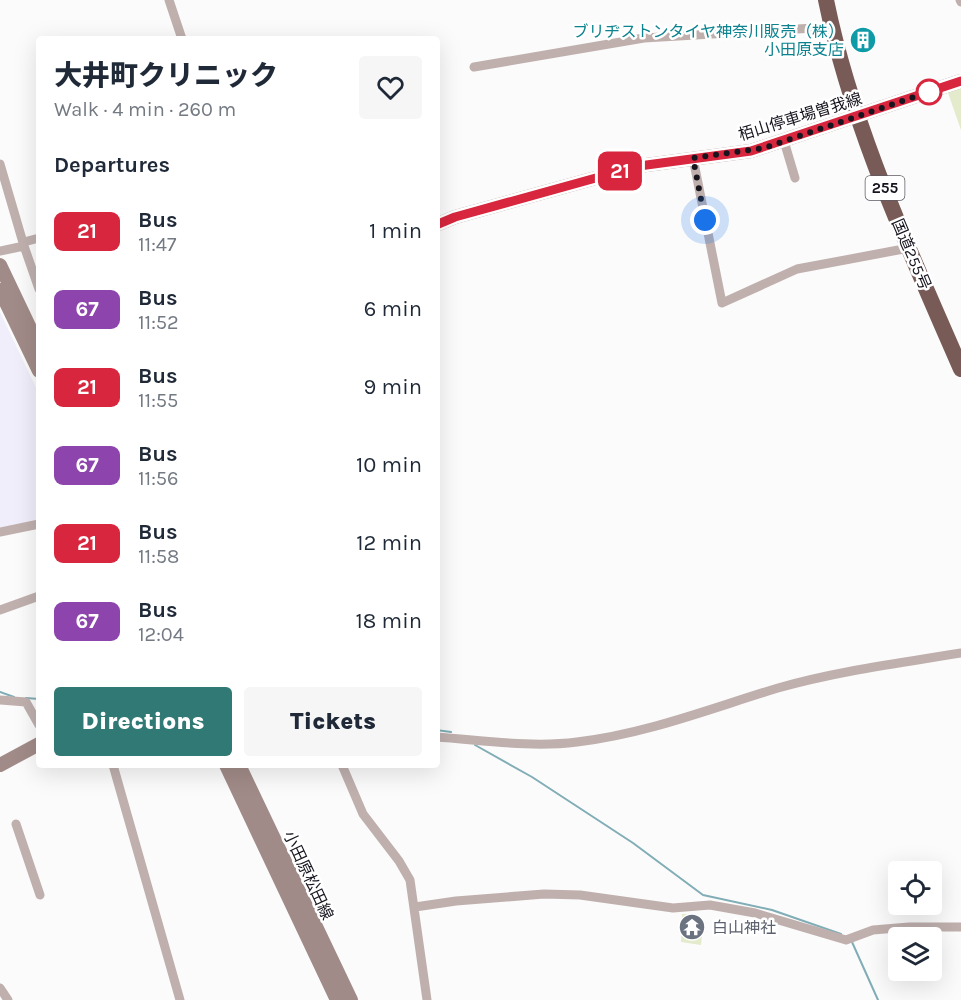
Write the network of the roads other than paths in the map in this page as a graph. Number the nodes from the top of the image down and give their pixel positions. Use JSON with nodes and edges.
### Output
{"nodes":[{"id":1,"x":170,"y":0,"type":"edge"},
{"id":2,"x":826,"y":0,"type":"edge"},
{"id":3,"x":832,"y":27,"type":"junction"},
{"id":4,"x":181,"y":36,"type":"edge"},
{"id":5,"x":474,"y":67,"type":"dead end"},
{"id":6,"x":961,"y":81,"type":"edge"},
{"id":7,"x":858,"y":115,"type":"junction"},
{"id":8,"x":784,"y":141,"type":"junction"},
{"id":9,"x":693,"y":158,"type":"junction"},
{"id":10,"x":0,"y":164,"type":"edge"},
{"id":11,"x":795,"y":178,"type":"dead end"},
{"id":12,"x":440,"y":223,"type":"edge"},
{"id":13,"x":36,"y":239,"type":"edge"},
{"id":14,"x":24,"y":244,"type":"junction"},
{"id":15,"x":909,"y":248,"type":"junction"},
{"id":16,"x":0,"y":251,"type":"edge"},
{"id":17,"x":0,"y":265,"type":"edge"},
{"id":18,"x":36,"y":280,"type":"edge"},
{"id":19,"x":0,"y":290,"type":"edge"},
{"id":20,"x":36,"y":341,"type":"edge"},
{"id":21,"x":36,"y":365,"type":"edge"},
{"id":22,"x":961,"y":369,"type":"edge"},
{"id":23,"x":36,"y":525,"type":"edge"},
{"id":24,"x":0,"y":532,"type":"edge"},
{"id":25,"x":36,"y":597,"type":"edge"},
{"id":26,"x":0,"y":610,"type":"edge"},
{"id":27,"x":961,"y":653,"type":"edge"},
{"id":28,"x":0,"y":700,"type":"edge"},
{"id":29,"x":36,"y":720,"type":"edge"},
{"id":30,"x":440,"y":737,"type":"edge"},
{"id":31,"x":36,"y":746,"type":"edge"},
{"id":32,"x":0,"y":765,"type":"edge"},
{"id":33,"x":114,"y":768,"type":"edge"},
{"id":34,"x":227,"y":768,"type":"edge"},
{"id":35,"x":240,"y":768,"type":"edge"},
{"id":36,"x":343,"y":768,"type":"edge"},
{"id":37,"x":16,"y":824,"type":"dead end"},
{"id":38,"x":40,"y":895,"type":"dead end"},
{"id":39,"x":415,"y":907,"type":"junction"},
{"id":40,"x":961,"y":927,"type":"edge"},
{"id":41,"x":0,"y":988,"type":"edge"},
{"id":42,"x":8,"y":1000,"type":"edge"},
{"id":43,"x":180,"y":1000,"type":"edge"},
{"id":44,"x":337,"y":1000,"type":"edge"},
{"id":45,"x":351,"y":1000,"type":"edge"},
{"id":46,"x":427,"y":1000,"type":"edge"}],
"edges":[{"from":1,"to":4,"type":"street"},
{"from":2,"to":3,"type":"highway","name":"国道255号","number":"255"},
{"from":3,"to":5,"type":"street"},
{"from":3,"to":7,"type":"highway","name":"国道255号","number":"255"},
{"from":6,"to":7,"type":"main road","name":"栢山停車場曽我線"},
{"from":7,"to":8,"type":"main road","name":"栢山停車場曽我線"},
{"from":7,"to":15,"type":"highway","name":"国道255号","number":"255"},
{"from":8,"to":9,"type":"main road","name":"栢山停車場曽我線"},
{"from":8,"to":11,"type":"street"},
{"from":9,"to":12,"type":"main road","name":"栢山停車場曽我線"},
{"from":9,"to":15,"type":"street"},
{"from":10,"to":14,"type":"street"},
{"from":13,"to":14,"type":"street"},
{"from":14,"to":16,"type":"street"},
{"from":14,"to":18,"type":"street"},
{"from":15,"to":22,"type":"highway","name":"国道255号","number":"255"},
{"from":17,"to":20,"type":"main road"},
{"from":19,"to":21,"type":"main road"},
{"from":23,"to":24,"type":"street"},
{"from":25,"to":26,"type":"street"},
{"from":27,"to":30,"type":"street"},
{"from":28,"to":29,"type":"street"},
{"from":31,"to":32,"type":"main road"},
{"from":33,"to":43,"type":"street"},
{"from":34,"to":44,"type":"main road","name":"小田原松田線"},
{"from":35,"to":45,"type":"main road","name":"小田原松田線"},
{"from":36,"to":39,"type":"street"},
{"from":37,"to":38,"type":"street"},
{"from":39,"to":40,"type":"street"},
{"from":39,"to":46,"type":"street"},
{"from":41,"to":42,"type":"street"}]}
